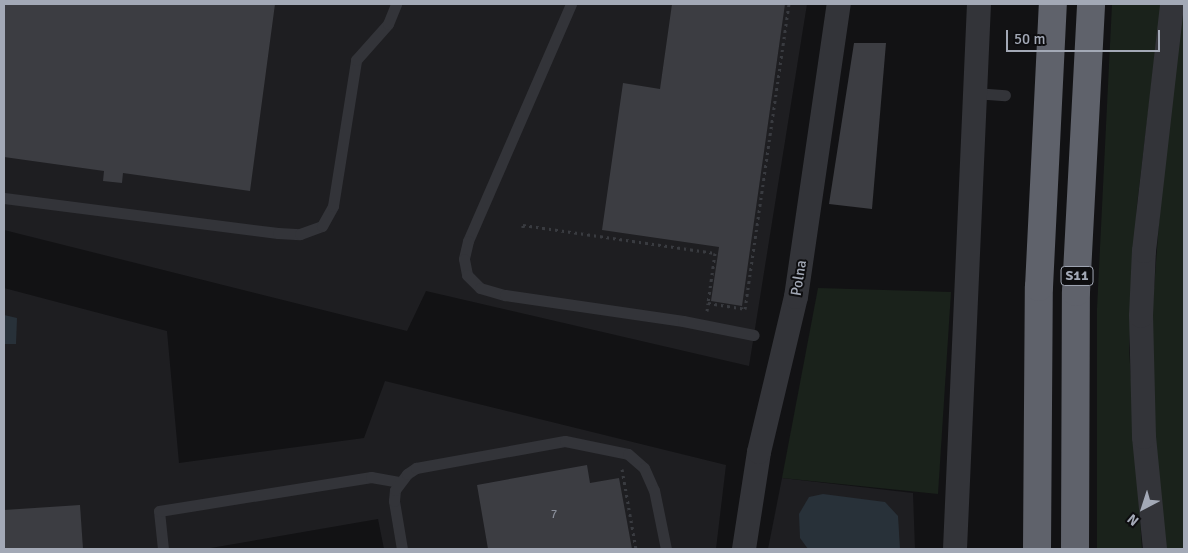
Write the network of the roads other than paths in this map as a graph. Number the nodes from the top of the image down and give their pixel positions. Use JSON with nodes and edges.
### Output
{"nodes":[{"id":1,"x":396,"y":4,"type":"edge"},
{"id":2,"x":570,"y":4,"type":"edge"},
{"id":3,"x":839,"y":4,"type":"edge"},
{"id":4,"x":979,"y":4,"type":"edge"},
{"id":5,"x":1054,"y":4,"type":"edge"},
{"id":6,"x":1091,"y":4,"type":"edge"},
{"id":7,"x":1172,"y":4,"type":"edge"},
{"id":8,"x":974,"y":93,"type":"junction"},
{"id":9,"x":1005,"y":95,"type":"dead end"},
{"id":10,"x":4,"y":198,"type":"edge"},
{"id":11,"x":754,"y":335,"type":"dead end"},
{"id":12,"x":399,"y":482,"type":"junction"},
{"id":13,"x":163,"y":549,"type":"edge"},
{"id":14,"x":402,"y":549,"type":"edge"},
{"id":15,"x":666,"y":549,"type":"edge"},
{"id":16,"x":744,"y":549,"type":"edge"},
{"id":17,"x":955,"y":549,"type":"edge"},
{"id":18,"x":1038,"y":549,"type":"edge"},
{"id":19,"x":1075,"y":549,"type":"edge"},
{"id":20,"x":1155,"y":549,"type":"edge"}],
"edges":[{"from":1,"to":10,"type":"lane"},
{"from":2,"to":11,"type":"lane"},
{"from":3,"to":16,"type":"street","name":"Polna"},
{"from":4,"to":8,"type":"street"},
{"from":5,"to":18,"type":"highway","number":"S11"},
{"from":6,"to":19,"type":"highway","number":"S11"},
{"from":7,"to":20,"type":"street"},
{"from":8,"to":9,"type":"lane"},
{"from":8,"to":17,"type":"street"},
{"from":12,"to":13,"type":"lane"},
{"from":12,"to":14,"type":"lane"},
{"from":12,"to":15,"type":"lane"}]}
